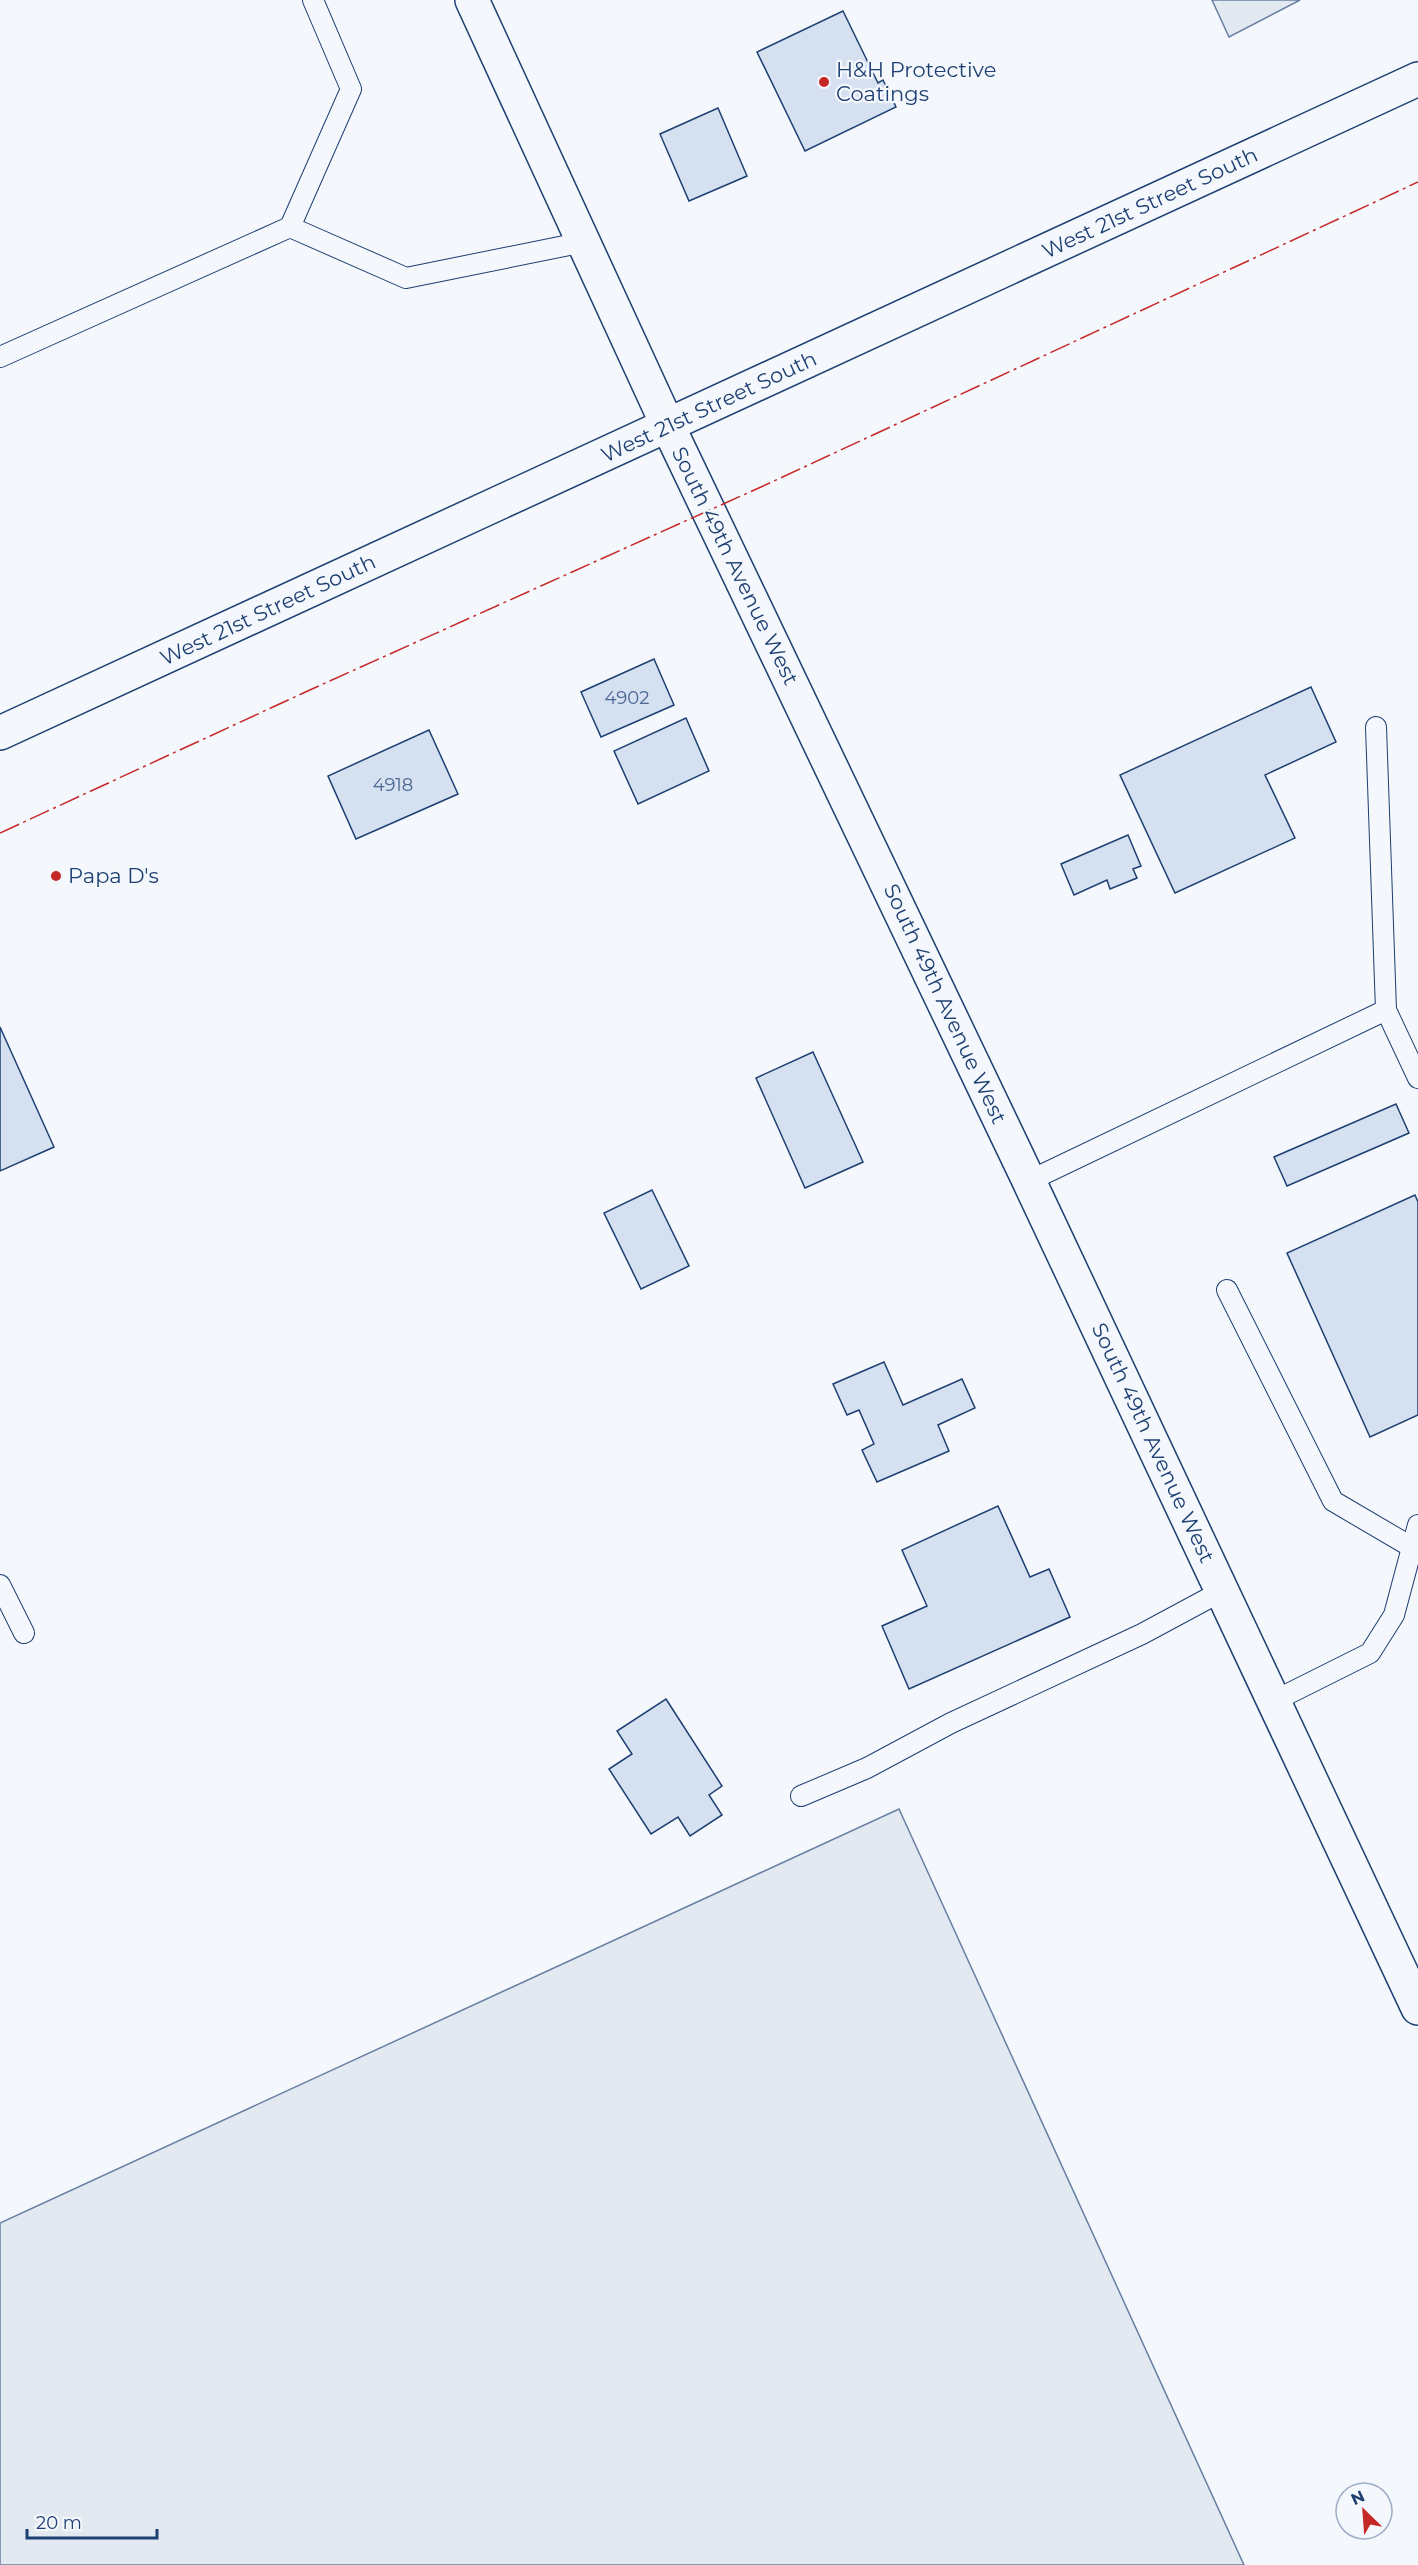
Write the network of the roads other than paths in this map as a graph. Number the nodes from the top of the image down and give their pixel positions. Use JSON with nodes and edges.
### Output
{"nodes":[{"id":1,"x":313,"y":0,"type":"edge"},
{"id":2,"x":472,"y":0,"type":"edge"},
{"id":3,"x":1418,"y":80,"type":"edge"},
{"id":4,"x":290,"y":227,"type":"junction"},
{"id":5,"x":584,"y":242,"type":"junction"},
{"id":6,"x":0,"y":357,"type":"edge"},
{"id":7,"x":669,"y":426,"type":"junction"},
{"id":8,"x":1376,"y":727,"type":"dead end"},
{"id":9,"x":0,"y":733,"type":"edge"},
{"id":10,"x":1386,"y":1010,"type":"junction"},
{"id":11,"x":1418,"y":1078,"type":"edge"},
{"id":12,"x":1029,"y":1181,"type":"junction"},
{"id":13,"x":1227,"y":1290,"type":"dead end"},
{"id":14,"x":1418,"y":1525,"type":"edge"},
{"id":15,"x":1413,"y":1548,"type":"junction"},
{"id":16,"x":0,"y":1585,"type":"edge"},
{"id":17,"x":1222,"y":1591,"type":"junction"},
{"id":18,"x":24,"y":1633,"type":"dead end"},
{"id":19,"x":1274,"y":1701,"type":"junction"},
{"id":20,"x":801,"y":1796,"type":"dead end"},
{"id":21,"x":1418,"y":2008,"type":"edge"}],
"edges":[{"from":1,"to":4,"type":"lane"},
{"from":2,"to":5,"type":"street","name":"South 49th Avenue West"},
{"from":3,"to":7,"type":"street","name":"West 21st Street South"},
{"from":4,"to":5,"type":"lane"},
{"from":4,"to":6,"type":"lane"},
{"from":5,"to":7,"type":"street","name":"South 49th Avenue West"},
{"from":7,"to":9,"type":"street","name":"West 21st Street South"},
{"from":7,"to":12,"type":"street","name":"South 49th Avenue West"},
{"from":8,"to":10,"type":"lane"},
{"from":10,"to":11,"type":"lane"},
{"from":10,"to":12,"type":"lane"},
{"from":12,"to":17,"type":"street","name":"South 49th Avenue West"},
{"from":13,"to":15,"type":"lane"},
{"from":14,"to":15,"type":"lane"},
{"from":15,"to":19,"type":"lane"},
{"from":16,"to":18,"type":"lane"},
{"from":17,"to":19,"type":"street","name":"South 49th Avenue West"},
{"from":17,"to":20,"type":"lane"},
{"from":19,"to":21,"type":"street","name":"South 49th Avenue West"}]}
